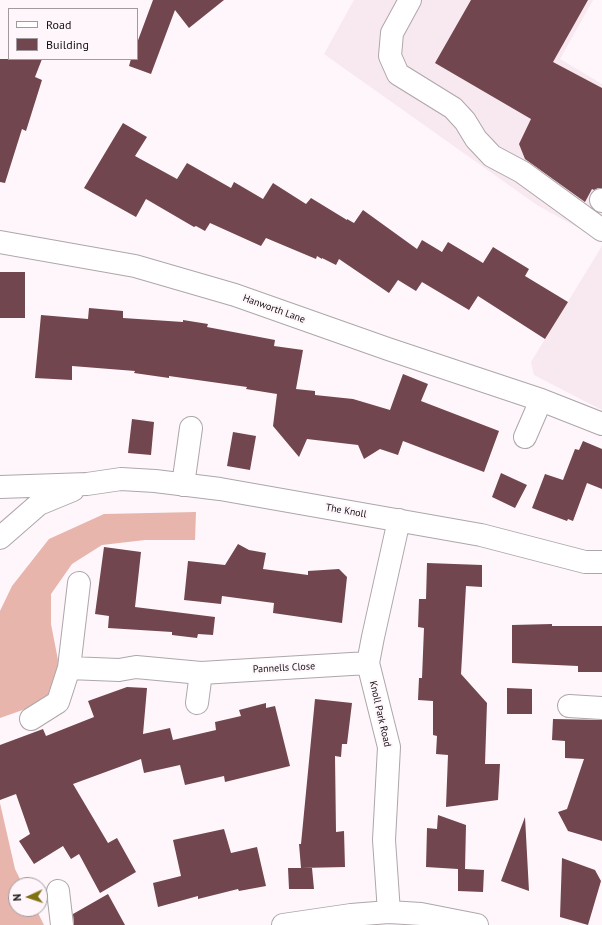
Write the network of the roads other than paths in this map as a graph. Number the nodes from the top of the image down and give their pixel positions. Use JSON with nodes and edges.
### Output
{"nodes":[{"id":1,"x":410,"y":0,"type":"edge"},
{"id":2,"x":602,"y":230,"type":"edge"},
{"id":3,"x":0,"y":242,"type":"edge"},
{"id":4,"x":541,"y":400,"type":"junction"},
{"id":5,"x":602,"y":424,"type":"edge"},
{"id":6,"x":191,"y":428,"type":"dead end"},
{"id":7,"x":525,"y":437,"type":"dead end"},
{"id":8,"x":87,"y":484,"type":"junction"},
{"id":9,"x":183,"y":484,"type":"junction"},
{"id":10,"x":0,"y":487,"type":"edge"},
{"id":11,"x":399,"y":520,"type":"junction"},
{"id":12,"x":0,"y":538,"type":"edge"},
{"id":13,"x":602,"y":562,"type":"edge"},
{"id":14,"x":79,"y":583,"type":"dead end"},
{"id":15,"x":368,"y":664,"type":"junction"},
{"id":16,"x":68,"y":668,"type":"junction"},
{"id":17,"x":201,"y":672,"type":"junction"},
{"id":18,"x":198,"y":703,"type":"dead end"},
{"id":19,"x":569,"y":706,"type":"dead end"},
{"id":20,"x":602,"y":708,"type":"edge"},
{"id":21,"x":31,"y":719,"type":"dead end"},
{"id":22,"x":58,"y":890,"type":"dead end"},
{"id":23,"x":389,"y":912,"type":"junction"},
{"id":24,"x":62,"y":925,"type":"edge"},
{"id":25,"x":283,"y":925,"type":"edge"},
{"id":26,"x":477,"y":925,"type":"edge"}],
"edges":[{"from":1,"to":2,"type":"street"},
{"from":3,"to":4,"type":"street","name":"Hanworth Lane"},
{"from":4,"to":5,"type":"street","name":"Hanworth Lane"},
{"from":4,"to":7,"type":"street"},
{"from":6,"to":9,"type":"street"},
{"from":8,"to":9,"type":"street","name":"The Knoll"},
{"from":8,"to":10,"type":"street","name":"The Knoll"},
{"from":8,"to":12,"type":"street","name":"The Knoll"},
{"from":9,"to":11,"type":"street","name":"The Knoll"},
{"from":11,"to":13,"type":"street","name":"The Knoll"},
{"from":11,"to":15,"type":"street","name":"Knoll Park Road"},
{"from":14,"to":16,"type":"street"},
{"from":15,"to":17,"type":"street","name":"Pannells Close"},
{"from":15,"to":23,"type":"street","name":"Knoll Park Road"},
{"from":16,"to":17,"type":"street","name":"Pannells Close"},
{"from":16,"to":21,"type":"street"},
{"from":17,"to":18,"type":"street"},
{"from":19,"to":20,"type":"street"},
{"from":22,"to":24,"type":"street"},
{"from":23,"to":25,"type":"street"},
{"from":23,"to":26,"type":"street"}]}
